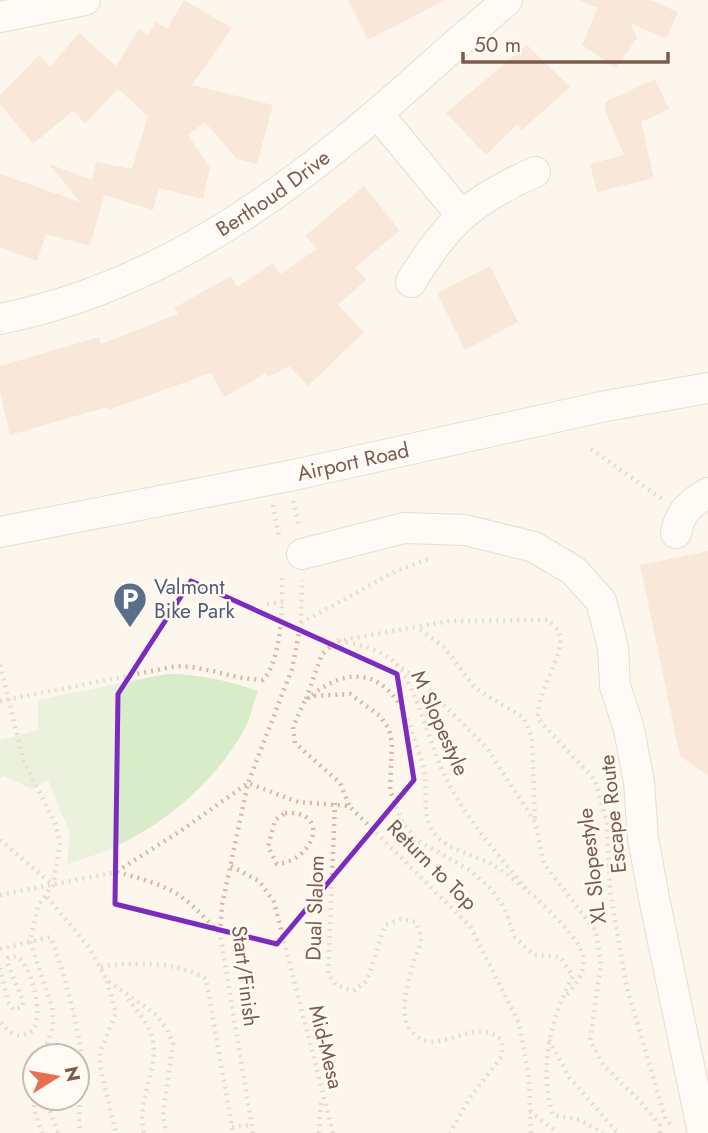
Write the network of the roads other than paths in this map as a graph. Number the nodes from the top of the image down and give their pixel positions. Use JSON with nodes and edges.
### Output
{"nodes":[{"id":1,"x":85,"y":0,"type":"edge"},
{"id":2,"x":487,"y":7,"type":"edge"},
{"id":3,"x":0,"y":17,"type":"edge"},
{"id":4,"x":379,"y":114,"type":"junction"},
{"id":5,"x":535,"y":172,"type":"dead end"},
{"id":6,"x":460,"y":215,"type":"junction"},
{"id":7,"x":411,"y":282,"type":"dead end"},
{"id":8,"x":0,"y":319,"type":"edge"},
{"id":9,"x":708,"y":388,"type":"edge"},
{"id":10,"x":708,"y":493,"type":"edge"},
{"id":11,"x":680,"y":523,"type":"road end"},
{"id":12,"x":0,"y":532,"type":"edge"},
{"id":13,"x":287,"y":554,"type":"road end"},
{"id":14,"x":703,"y":1133,"type":"edge"}],
"edges":[{"from":1,"to":3,"type":"street"},
{"from":2,"to":4,"type":"street","name":"Berthoud Drive"},
{"from":4,"to":6,"type":"street"},
{"from":4,"to":8,"type":"street","name":"Berthoud Drive"},
{"from":5,"to":6,"type":"street"},
{"from":6,"to":7,"type":"street"},
{"from":9,"to":12,"type":"street","name":"Airport Road"},
{"from":10,"to":11,"type":"street"},
{"from":13,"to":14,"type":"street"}]}
